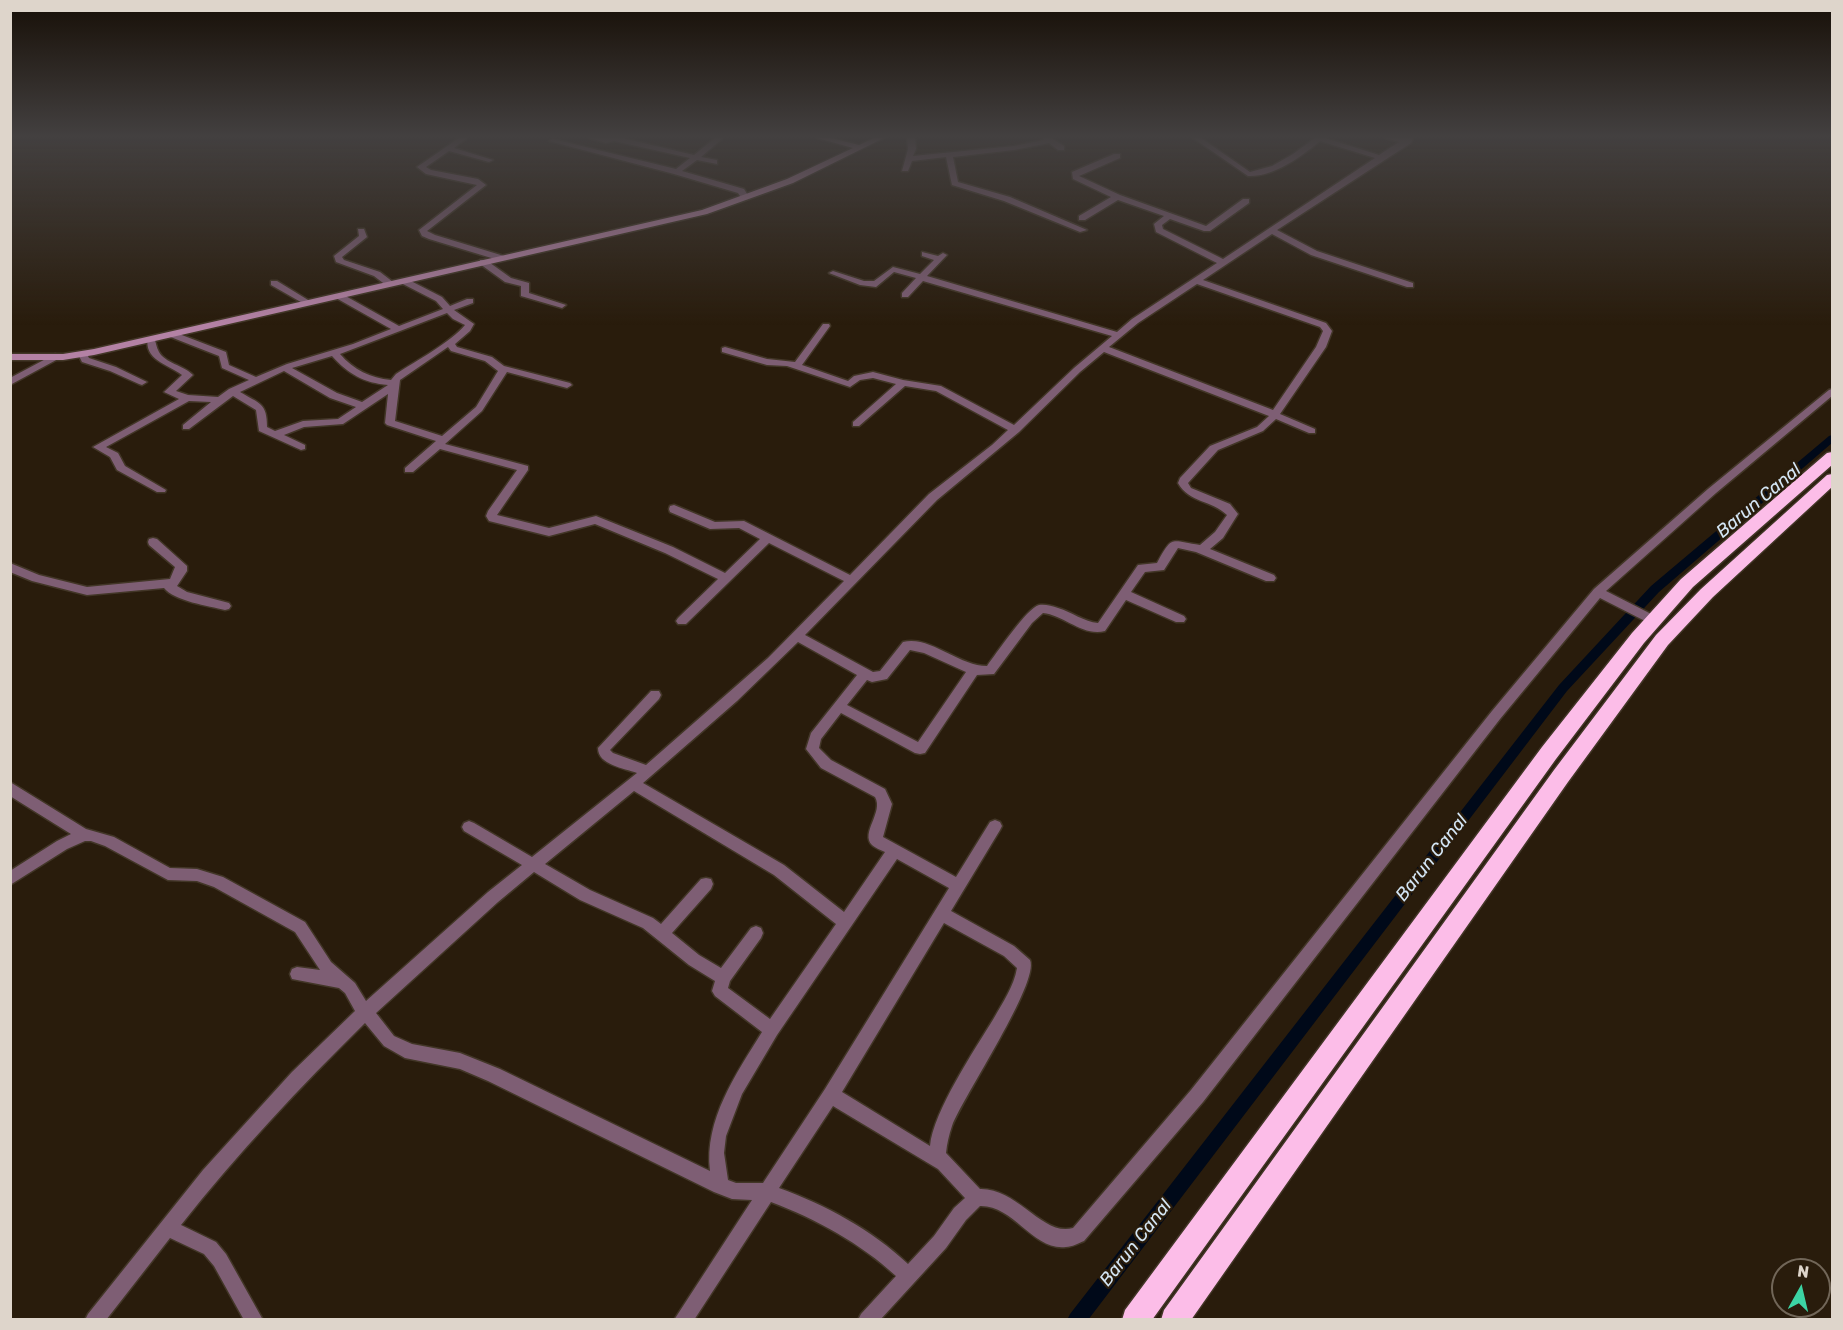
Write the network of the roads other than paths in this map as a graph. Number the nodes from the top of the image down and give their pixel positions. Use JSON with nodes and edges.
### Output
{"nodes":[{"id":1,"x":462,"y":200,"type":"edge"},
{"id":2,"x":737,"y":200,"type":"edge"},
{"id":3,"x":1010,"y":200,"type":"edge"},
{"id":4,"x":1112,"y":200,"type":"edge"},
{"id":5,"x":1125,"y":200,"type":"edge"},
{"id":6,"x":1317,"y":200,"type":"edge"},
{"id":7,"x":1246,"y":201,"type":"dead end"},
{"id":8,"x":1169,"y":216,"type":"junction"},
{"id":9,"x":1082,"y":218,"type":"dead end"},
{"id":10,"x":1083,"y":230,"type":"dead end"},
{"id":11,"x":1271,"y":230,"type":"junction"},
{"id":12,"x":362,"y":231,"type":"dead end"},
{"id":13,"x":925,"y":254,"type":"dead end"},
{"id":14,"x":501,"y":258,"type":"junction"},
{"id":15,"x":483,"y":262,"type":"junction"},
{"id":16,"x":1222,"y":262,"type":"junction"},
{"id":17,"x":833,"y":273,"type":"dead end"},
{"id":18,"x":923,"y":278,"type":"junction"},
{"id":19,"x":1195,"y":280,"type":"junction"},
{"id":20,"x":404,"y":281,"type":"junction"},
{"id":21,"x":274,"y":283,"type":"dead end"},
{"id":22,"x":390,"y":284,"type":"junction"},
{"id":23,"x":1410,"y":285,"type":"dead end"},
{"id":24,"x":905,"y":295,"type":"dead end"},
{"id":25,"x":339,"y":296,"type":"junction"},
{"id":26,"x":470,"y":301,"type":"dead end"},
{"id":27,"x":309,"y":303,"type":"junction"},
{"id":28,"x":562,"y":305,"type":"dead end"},
{"id":29,"x":450,"y":308,"type":"junction"},
{"id":30,"x":826,"y":326,"type":"dead end"},
{"id":31,"x":398,"y":329,"type":"junction"},
{"id":32,"x":171,"y":334,"type":"junction"},
{"id":33,"x":1119,"y":335,"type":"junction"},
{"id":34,"x":151,"y":339,"type":"junction"},
{"id":35,"x":453,"y":340,"type":"junction"},
{"id":36,"x":1105,"y":349,"type":"junction"},
{"id":37,"x":725,"y":351,"type":"dead end"},
{"id":38,"x":83,"y":354,"type":"junction"},
{"id":39,"x":334,"y":354,"type":"junction"},
{"id":40,"x":10,"y":357,"type":"edge"},
{"id":41,"x":55,"y":357,"type":"junction"},
{"id":42,"x":797,"y":366,"type":"junction"},
{"id":43,"x":285,"y":368,"type":"junction"},
{"id":44,"x":502,"y":368,"type":"junction"},
{"id":45,"x":256,"y":380,"type":"junction"},
{"id":46,"x":10,"y":382,"type":"edge"},
{"id":47,"x":142,"y":382,"type":"dead end"},
{"id":48,"x":903,"y":383,"type":"junction"},
{"id":49,"x":393,"y":385,"type":"junction"},
{"id":50,"x":567,"y":385,"type":"dead end"},
{"id":51,"x":232,"y":391,"type":"junction"},
{"id":52,"x":1833,"y":392,"type":"edge"},
{"id":53,"x":187,"y":398,"type":"junction"},
{"id":54,"x":220,"y":400,"type":"junction"},
{"id":55,"x":365,"y":406,"type":"junction"},
{"id":56,"x":1275,"y":415,"type":"junction"},
{"id":57,"x":856,"y":424,"type":"dead end"},
{"id":58,"x":186,"y":427,"type":"dead end"},
{"id":59,"x":1016,"y":430,"type":"junction"},
{"id":60,"x":1312,"y":431,"type":"dead end"},
{"id":61,"x":275,"y":435,"type":"junction"},
{"id":62,"x":441,"y":443,"type":"junction"},
{"id":63,"x":302,"y":447,"type":"dead end"},
{"id":64,"x":1833,"y":457,"type":"edge"},
{"id":65,"x":409,"y":470,"type":"dead end"},
{"id":66,"x":1833,"y":479,"type":"edge"},
{"id":67,"x":160,"y":490,"type":"dead end"},
{"id":68,"x":675,"y":509,"type":"dead end"},
{"id":69,"x":768,"y":538,"type":"junction"},
{"id":70,"x":153,"y":542,"type":"dead end"},
{"id":71,"x":1198,"y":549,"type":"junction"},
{"id":72,"x":10,"y":567,"type":"edge"},
{"id":73,"x":726,"y":578,"type":"junction"},
{"id":74,"x":1270,"y":578,"type":"dead end"},
{"id":75,"x":851,"y":580,"type":"junction"},
{"id":76,"x":171,"y":583,"type":"junction"},
{"id":77,"x":1124,"y":594,"type":"junction"},
{"id":78,"x":1603,"y":594,"type":"junction"},
{"id":79,"x":225,"y":606,"type":"dead end"},
{"id":80,"x":1180,"y":618,"type":"dead end"},
{"id":81,"x":1647,"y":618,"type":"junction"},
{"id":82,"x":682,"y":621,"type":"dead end"},
{"id":83,"x":797,"y":636,"type":"junction"},
{"id":84,"x":974,"y":670,"type":"junction"},
{"id":85,"x":866,"y":674,"type":"junction"},
{"id":86,"x":655,"y":695,"type":"dead end"},
{"id":87,"x":838,"y":706,"type":"junction"},
{"id":88,"x":648,"y":772,"type":"junction"},
{"id":89,"x":633,"y":784,"type":"junction"},
{"id":90,"x":10,"y":788,"type":"edge"},
{"id":91,"x":995,"y":826,"type":"dead end"},
{"id":92,"x":469,"y":827,"type":"dead end"},
{"id":93,"x":84,"y":835,"type":"junction"},
{"id":94,"x":894,"y":851,"type":"junction"},
{"id":95,"x":533,"y":865,"type":"junction"},
{"id":96,"x":10,"y":879,"type":"edge"},
{"id":97,"x":706,"y":884,"type":"dead end"},
{"id":98,"x":959,"y":886,"type":"junction"},
{"id":99,"x":942,"y":914,"type":"junction"},
{"id":100,"x":845,"y":922,"type":"junction"},
{"id":101,"x":756,"y":933,"type":"dead end"},
{"id":102,"x":662,"y":934,"type":"junction"},
{"id":103,"x":297,"y":974,"type":"dead end"},
{"id":104,"x":723,"y":978,"type":"junction"},
{"id":105,"x":343,"y":981,"type":"junction"},
{"id":106,"x":365,"y":1012,"type":"junction"},
{"id":107,"x":772,"y":1030,"type":"junction"},
{"id":108,"x":831,"y":1095,"type":"junction"},
{"id":109,"x":945,"y":1164,"type":"junction"},
{"id":110,"x":720,"y":1185,"type":"junction"},
{"id":111,"x":766,"y":1192,"type":"junction"},
{"id":112,"x":977,"y":1197,"type":"junction"},
{"id":113,"x":167,"y":1228,"type":"junction"},
{"id":114,"x":907,"y":1275,"type":"junction"},
{"id":115,"x":94,"y":1320,"type":"edge"},
{"id":116,"x":254,"y":1320,"type":"edge"},
{"id":117,"x":683,"y":1320,"type":"edge"},
{"id":118,"x":867,"y":1320,"type":"edge"},
{"id":119,"x":1136,"y":1320,"type":"edge"},
{"id":120,"x":1174,"y":1320,"type":"edge"}],
"edges":[{"from":1,"to":14,"type":"street"},
{"from":2,"to":14,"type":"street"},
{"from":3,"to":10,"type":"street"},
{"from":4,"to":9,"type":"street"},
{"from":5,"to":8,"type":"street"},
{"from":6,"to":11,"type":"street"},
{"from":7,"to":8,"type":"street"},
{"from":8,"to":16,"type":"street"},
{"from":11,"to":16,"type":"street"},
{"from":11,"to":23,"type":"street"},
{"from":12,"to":22,"type":"street"},
{"from":13,"to":18,"type":"street"},
{"from":14,"to":15,"type":"street"},
{"from":15,"to":20,"type":"street"},
{"from":15,"to":28,"type":"street"},
{"from":16,"to":19,"type":"street"},
{"from":17,"to":18,"type":"street"},
{"from":18,"to":24,"type":"street"},
{"from":18,"to":33,"type":"street"},
{"from":19,"to":33,"type":"street"},
{"from":19,"to":56,"type":"street"},
{"from":20,"to":22,"type":"street"},
{"from":20,"to":29,"type":"street"},
{"from":21,"to":27,"type":"street"},
{"from":22,"to":25,"type":"street"},
{"from":25,"to":27,"type":"street"},
{"from":25,"to":31,"type":"street"},
{"from":26,"to":29,"type":"street"},
{"from":27,"to":32,"type":"street"},
{"from":29,"to":31,"type":"street"},
{"from":29,"to":35,"type":"street"},
{"from":30,"to":42,"type":"street"},
{"from":31,"to":39,"type":"street"},
{"from":32,"to":34,"type":"street"},
{"from":32,"to":45,"type":"street"},
{"from":33,"to":36,"type":"street"},
{"from":34,"to":38,"type":"street"},
{"from":34,"to":53,"type":"street"},
{"from":35,"to":44,"type":"street"},
{"from":35,"to":49,"type":"street"},
{"from":36,"to":56,"type":"street"},
{"from":36,"to":59,"type":"street"},
{"from":37,"to":42,"type":"street"},
{"from":38,"to":41,"type":"street"},
{"from":38,"to":47,"type":"street"},
{"from":39,"to":43,"type":"street"},
{"from":39,"to":49,"type":"street"},
{"from":40,"to":41,"type":"street"},
{"from":41,"to":46,"type":"street"},
{"from":42,"to":48,"type":"street"},
{"from":43,"to":45,"type":"street"},
{"from":43,"to":55,"type":"street"},
{"from":44,"to":50,"type":"street"},
{"from":44,"to":62,"type":"street"},
{"from":45,"to":51,"type":"street"},
{"from":48,"to":57,"type":"street"},
{"from":48,"to":59,"type":"street"},
{"from":49,"to":55,"type":"street"},
{"from":49,"to":62,"type":"street"},
{"from":51,"to":54,"type":"street"},
{"from":51,"to":61,"type":"street"},
{"from":52,"to":78,"type":"street"},
{"from":53,"to":54,"type":"street"},
{"from":53,"to":67,"type":"street"},
{"from":54,"to":58,"type":"street"},
{"from":55,"to":61,"type":"street"},
{"from":56,"to":60,"type":"street"},
{"from":56,"to":71,"type":"street"},
{"from":59,"to":75,"type":"street"},
{"from":61,"to":63,"type":"street"},
{"from":62,"to":65,"type":"street"},
{"from":62,"to":73,"type":"street"},
{"from":64,"to":81,"type":"highway"},
{"from":66,"to":120,"type":"highway"},
{"from":68,"to":69,"type":"street"},
{"from":69,"to":73,"type":"street"},
{"from":69,"to":75,"type":"street"},
{"from":70,"to":76,"type":"street"},
{"from":71,"to":74,"type":"street"},
{"from":71,"to":77,"type":"street"},
{"from":72,"to":76,"type":"street"},
{"from":73,"to":82,"type":"street"},
{"from":75,"to":83,"type":"street"},
{"from":76,"to":79,"type":"street"},
{"from":77,"to":80,"type":"street"},
{"from":77,"to":84,"type":"street"},
{"from":78,"to":81,"type":"street"},
{"from":78,"to":112,"type":"street"},
{"from":81,"to":119,"type":"highway"},
{"from":83,"to":85,"type":"street"},
{"from":83,"to":88,"type":"street"},
{"from":84,"to":85,"type":"street"},
{"from":84,"to":87,"type":"street"},
{"from":85,"to":87,"type":"street"},
{"from":86,"to":88,"type":"street"},
{"from":87,"to":94,"type":"street"},
{"from":88,"to":89,"type":"street"},
{"from":89,"to":95,"type":"street"},
{"from":89,"to":100,"type":"street"},
{"from":90,"to":93,"type":"street"},
{"from":91,"to":98,"type":"street"},
{"from":92,"to":95,"type":"street"},
{"from":93,"to":96,"type":"street"},
{"from":93,"to":105,"type":"street"},
{"from":94,"to":98,"type":"street"},
{"from":94,"to":100,"type":"street"},
{"from":95,"to":102,"type":"street"},
{"from":95,"to":106,"type":"street"},
{"from":97,"to":102,"type":"street"},
{"from":98,"to":99,"type":"street"},
{"from":99,"to":108,"type":"street"},
{"from":99,"to":109,"type":"street"},
{"from":100,"to":107,"type":"street"},
{"from":101,"to":104,"type":"street"},
{"from":102,"to":104,"type":"street"},
{"from":103,"to":105,"type":"street"},
{"from":104,"to":107,"type":"street"},
{"from":105,"to":106,"type":"street"},
{"from":106,"to":110,"type":"street"},
{"from":106,"to":113,"type":"street"},
{"from":107,"to":110,"type":"street"},
{"from":108,"to":109,"type":"street"},
{"from":108,"to":111,"type":"street"},
{"from":109,"to":112,"type":"street"},
{"from":110,"to":111,"type":"street"},
{"from":111,"to":114,"type":"street"},
{"from":111,"to":117,"type":"street"},
{"from":112,"to":114,"type":"street"},
{"from":113,"to":115,"type":"street"},
{"from":113,"to":116,"type":"street"},
{"from":114,"to":118,"type":"street"}]}
